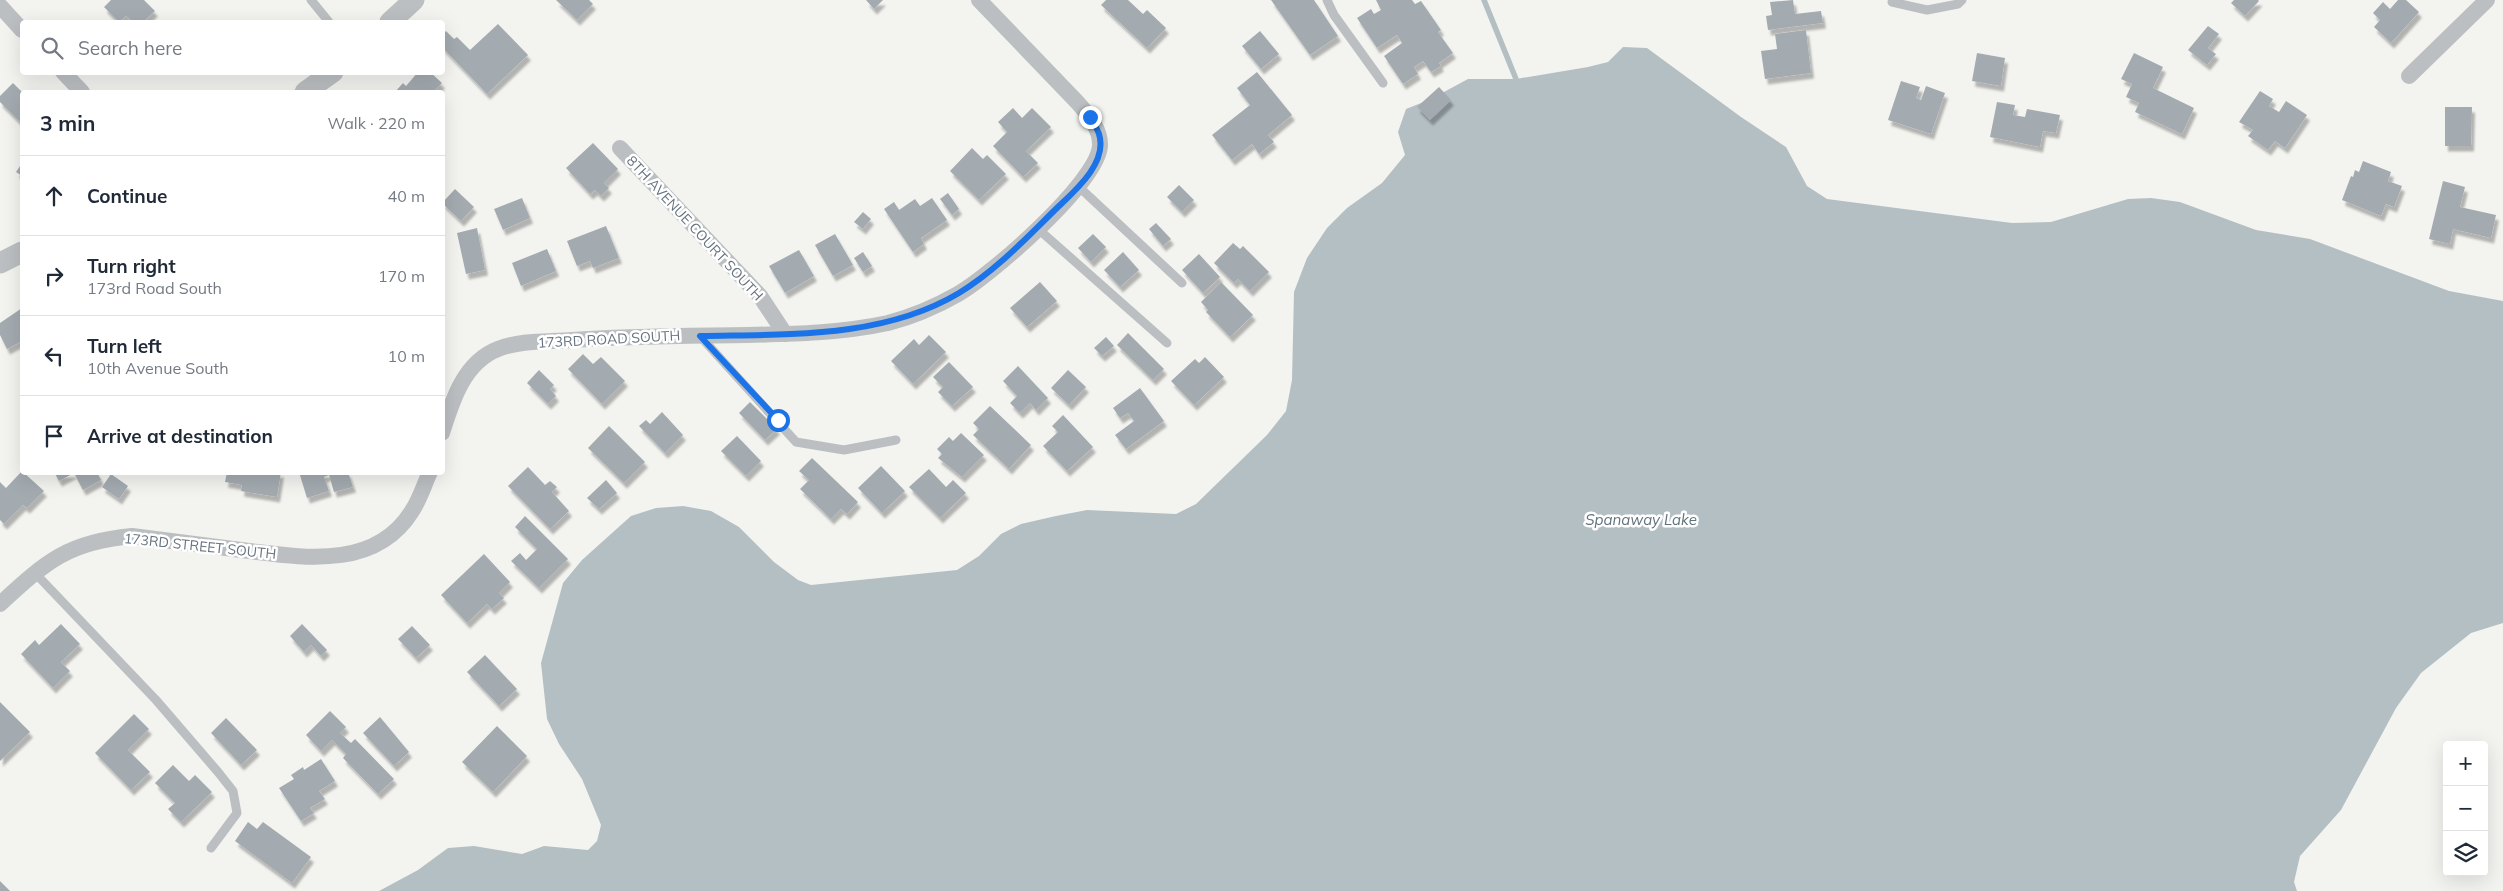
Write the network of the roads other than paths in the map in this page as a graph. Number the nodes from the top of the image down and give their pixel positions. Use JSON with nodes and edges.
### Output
{"nodes":[{"id":1,"x":311,"y":0,"type":"edge"},
{"id":2,"x":414,"y":0,"type":"edge"},
{"id":3,"x":979,"y":0,"type":"edge"},
{"id":4,"x":1327,"y":0,"type":"edge"},
{"id":5,"x":1962,"y":0,"type":"edge"},
{"id":6,"x":2487,"y":0,"type":"edge"},
{"id":7,"x":1892,"y":2,"type":"dead end"},
{"id":8,"x":0,"y":6,"type":"edge"},
{"id":9,"x":328,"y":20,"type":"edge"},
{"id":10,"x":392,"y":20,"type":"edge"},
{"id":11,"x":20,"y":28,"type":"edge"},
{"id":12,"x":66,"y":75,"type":"edge"},
{"id":13,"x":329,"y":75,"type":"edge"},
{"id":14,"x":2409,"y":76,"type":"dead end"},
{"id":15,"x":1383,"y":84,"type":"dead end"},
{"id":16,"x":80,"y":90,"type":"edge"},
{"id":17,"x":308,"y":90,"type":"edge"},
{"id":18,"x":620,"y":148,"type":"dead end"},
{"id":19,"x":1079,"y":186,"type":"junction"},
{"id":20,"x":1037,"y":228,"type":"junction"},
{"id":21,"x":20,"y":253,"type":"edge"},
{"id":22,"x":0,"y":264,"type":"edge"},
{"id":23,"x":1182,"y":283,"type":"dead end"},
{"id":24,"x":785,"y":334,"type":"junction"},
{"id":25,"x":700,"y":336,"type":"junction"},
{"id":26,"x":1167,"y":343,"type":"dead end"},
{"id":27,"x":445,"y":425,"type":"edge"},
{"id":28,"x":896,"y":440,"type":"dead end"},
{"id":29,"x":429,"y":475,"type":"edge"},
{"id":30,"x":35,"y":573,"type":"junction"},
{"id":31,"x":0,"y":604,"type":"edge"},
{"id":32,"x":211,"y":848,"type":"dead end"}],
"edges":[{"from":1,"to":9,"type":"lane"},
{"from":2,"to":10,"type":"street"},
{"from":3,"to":19,"type":"street","name":"173RD ROAD SOUTH"},
{"from":4,"to":15,"type":"lane"},
{"from":5,"to":7,"type":"lane"},
{"from":6,"to":14,"type":"street"},
{"from":8,"to":11,"type":"street"},
{"from":12,"to":16,"type":"street"},
{"from":13,"to":17,"type":"street"},
{"from":18,"to":24,"type":"street","name":"8TH AVENUE COURT SOUTH"},
{"from":19,"to":20,"type":"street","name":"173RD ROAD SOUTH"},
{"from":19,"to":23,"type":"lane"},
{"from":20,"to":24,"type":"street","name":"173RD ROAD SOUTH"},
{"from":20,"to":26,"type":"lane"},
{"from":21,"to":22,"type":"street"},
{"from":24,"to":25,"type":"street","name":"173RD ROAD SOUTH"},
{"from":25,"to":27,"type":"street","name":"173RD ROAD SOUTH"},
{"from":25,"to":28,"type":"lane"},
{"from":29,"to":30,"type":"street","name":"173RD STREET SOUTH"},
{"from":30,"to":31,"type":"street","name":"173RD STREET SOUTH"},
{"from":30,"to":32,"type":"lane"}]}
